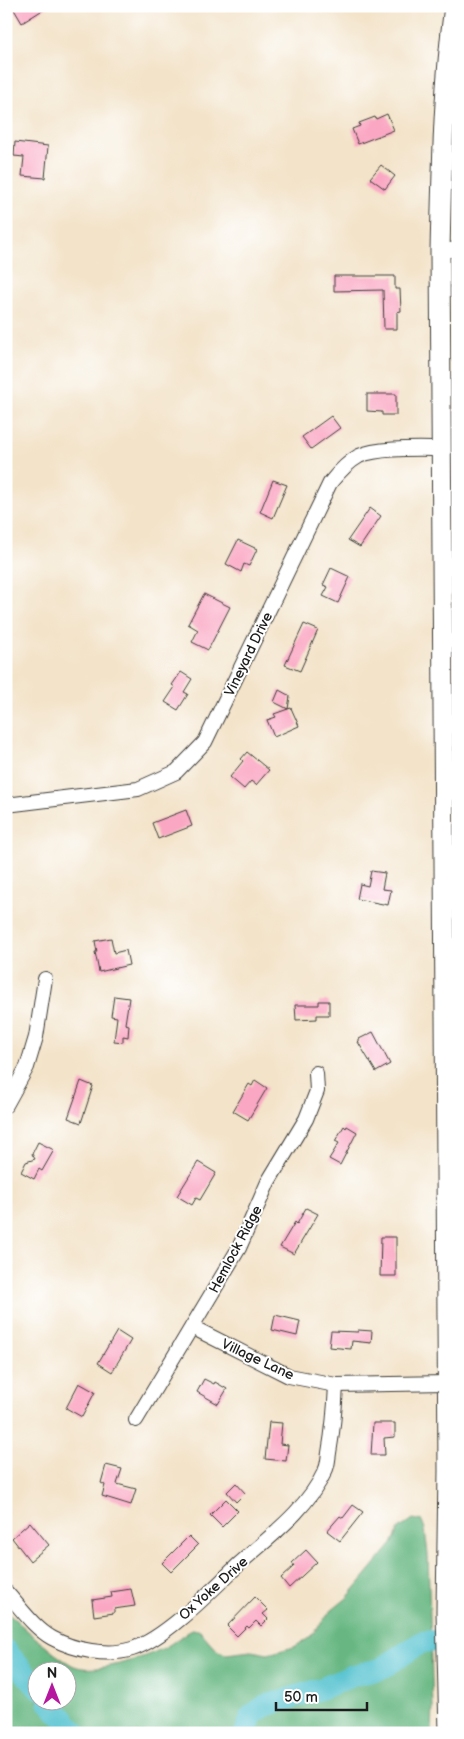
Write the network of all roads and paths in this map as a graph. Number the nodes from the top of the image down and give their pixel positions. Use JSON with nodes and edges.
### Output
{"nodes":[{"id":1,"x":454,"y":6,"type":"edge"},
{"id":2,"x":449,"y":250,"type":"edge"},
{"id":3,"x":442,"y":449,"type":"junction"},
{"id":4,"x":6,"y":805,"type":"edge"},
{"id":5,"x":45,"y":979,"type":"dead end"},
{"id":6,"x":316,"y":1073,"type":"dead end"},
{"id":7,"x":7,"y":1104,"type":"edge"},
{"id":8,"x":192,"y":1327,"type":"junction"},
{"id":9,"x":447,"y":1383,"type":"junction"},
{"id":10,"x":336,"y":1385,"type":"junction"},
{"id":11,"x":136,"y":1420,"type":"dead end"},
{"id":12,"x":6,"y":1592,"type":"edge"},
{"id":13,"x":449,"y":1733,"type":"edge"}],
"edges":[{"from":1,"to":2,"type":"main road"},
{"from":2,"to":3,"type":"main road"},
{"from":3,"to":4,"type":"street","name":"Vineyard Drive"},
{"from":3,"to":9,"type":"main road"},
{"from":5,"to":7,"type":"street"},
{"from":6,"to":8,"type":"street","name":"Hemlock Ridge"},
{"from":8,"to":10,"type":"street","name":"Village Lane"},
{"from":8,"to":11,"type":"street","name":"Hemlock Ridge"},
{"from":9,"to":10,"type":"street","name":"Village Lane"},
{"from":9,"to":13,"type":"main road"},
{"from":10,"to":12,"type":"street","name":"Ox Yoke Drive"}]}
